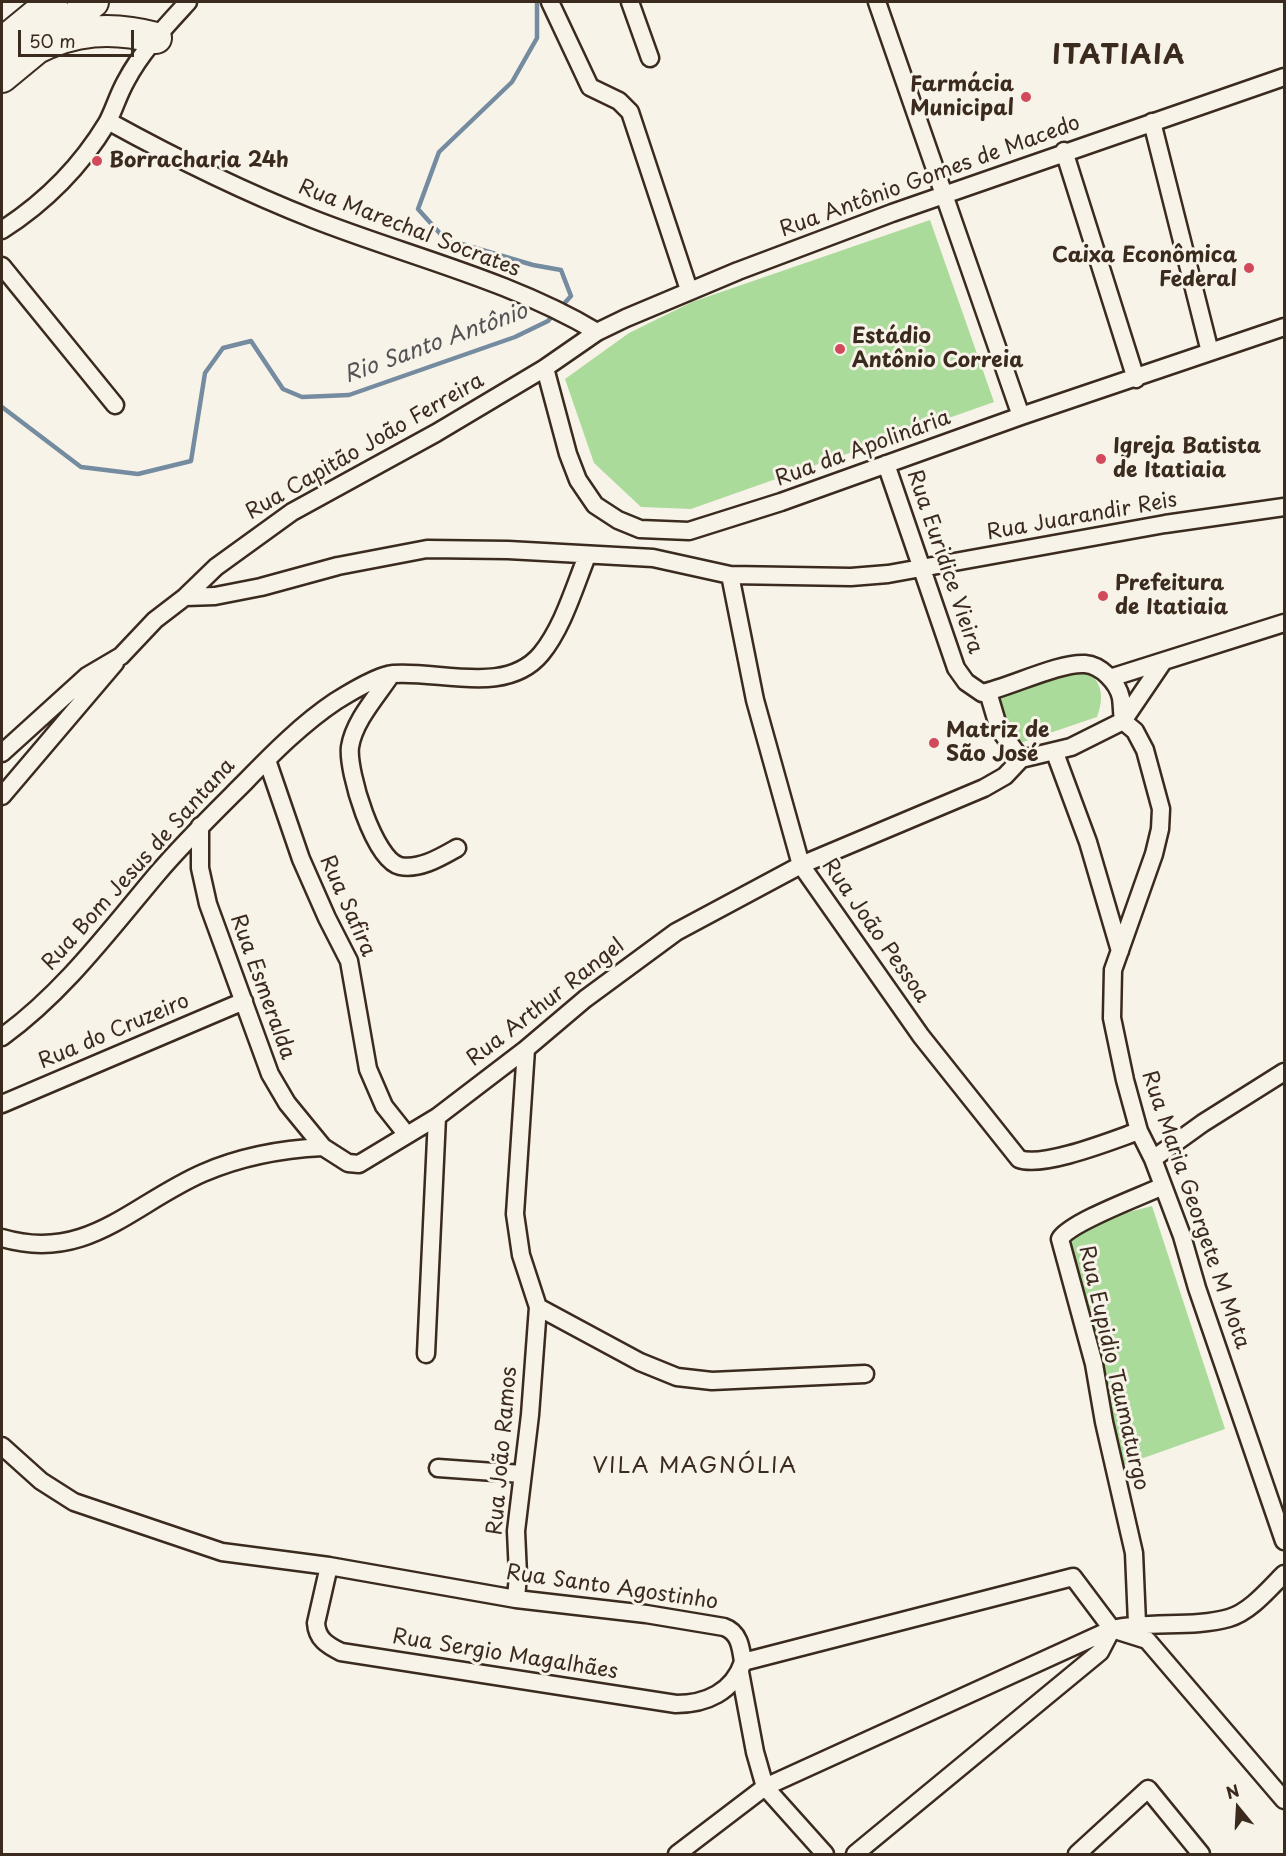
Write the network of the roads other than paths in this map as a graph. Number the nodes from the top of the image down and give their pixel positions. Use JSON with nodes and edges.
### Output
{"nodes":[{"id":1,"x":52,"y":2,"type":"edge"},
{"id":2,"x":93,"y":2,"type":"edge"},
{"id":3,"x":188,"y":2,"type":"edge"},
{"id":4,"x":550,"y":2,"type":"edge"},
{"id":5,"x":630,"y":2,"type":"edge"},
{"id":6,"x":877,"y":2,"type":"edge"},
{"id":7,"x":156,"y":38,"type":"junction"},
{"id":8,"x":2,"y":43,"type":"edge"},
{"id":9,"x":33,"y":50,"type":"junction"},
{"id":10,"x":650,"y":58,"type":"dead end"},
{"id":11,"x":2,"y":76,"type":"edge"},
{"id":12,"x":1284,"y":77,"type":"edge"},
{"id":13,"x":108,"y":121,"type":"junction"},
{"id":14,"x":1152,"y":122,"type":"junction"},
{"id":15,"x":1064,"y":151,"type":"junction"},
{"id":16,"x":943,"y":196,"type":"junction"},
{"id":17,"x":2,"y":230,"type":"edge"},
{"id":18,"x":2,"y":266,"type":"edge"},
{"id":19,"x":689,"y":290,"type":"junction"},
{"id":20,"x":1284,"y":327,"type":"edge"},
{"id":21,"x":597,"y":332,"type":"junction"},
{"id":22,"x":1210,"y":352,"type":"junction"},
{"id":23,"x":545,"y":368,"type":"junction"},
{"id":24,"x":1136,"y":379,"type":"junction"},
{"id":25,"x":115,"y":405,"type":"dead end"},
{"id":26,"x":1021,"y":416,"type":"junction"},
{"id":27,"x":886,"y":464,"type":"junction"},
{"id":28,"x":1284,"y":507,"type":"edge"},
{"id":29,"x":587,"y":556,"type":"junction"},
{"id":30,"x":923,"y":570,"type":"junction"},
{"id":31,"x":730,"y":575,"type":"junction"},
{"id":32,"x":185,"y":597,"type":"junction"},
{"id":33,"x":1284,"y":623,"type":"edge"},
{"id":34,"x":121,"y":656,"type":"junction"},
{"id":35,"x":1163,"y":662,"type":"junction"},
{"id":36,"x":392,"y":674,"type":"junction"},
{"id":37,"x":1110,"y":678,"type":"junction"},
{"id":38,"x":988,"y":692,"type":"junction"},
{"id":39,"x":1123,"y":721,"type":"junction"},
{"id":40,"x":2,"y":753,"type":"edge"},
{"id":41,"x":1055,"y":753,"type":"junction"},
{"id":42,"x":1021,"y":759,"type":"junction"},
{"id":43,"x":267,"y":760,"type":"junction"},
{"id":44,"x":2,"y":796,"type":"edge"},
{"id":45,"x":200,"y":826,"type":"junction"},
{"id":46,"x":456,"y":848,"type":"dead end"},
{"id":47,"x":801,"y":865,"type":"junction"},
{"id":48,"x":1120,"y":951,"type":"junction"},
{"id":49,"x":244,"y":1001,"type":"junction"},
{"id":50,"x":2,"y":1037,"type":"edge"},
{"id":51,"x":526,"y":1049,"type":"junction"},
{"id":52,"x":1284,"y":1072,"type":"edge"},
{"id":53,"x":2,"y":1104,"type":"edge"},
{"id":54,"x":437,"y":1117,"type":"junction"},
{"id":55,"x":1139,"y":1131,"type":"junction"},
{"id":56,"x":407,"y":1135,"type":"junction"},
{"id":57,"x":323,"y":1147,"type":"junction"},
{"id":58,"x":1154,"y":1159,"type":"junction"},
{"id":59,"x":1163,"y":1186,"type":"junction"},
{"id":60,"x":2,"y":1238,"type":"edge"},
{"id":61,"x":538,"y":1307,"type":"junction"},
{"id":62,"x":426,"y":1354,"type":"dead end"},
{"id":63,"x":865,"y":1374,"type":"dead end"},
{"id":64,"x":2,"y":1446,"type":"edge"},
{"id":65,"x":438,"y":1468,"type":"dead end"},
{"id":66,"x":522,"y":1474,"type":"junction"},
{"id":67,"x":1284,"y":1541,"type":"edge"},
{"id":68,"x":329,"y":1566,"type":"junction"},
{"id":69,"x":1284,"y":1574,"type":"edge"},
{"id":70,"x":516,"y":1599,"type":"junction"},
{"id":71,"x":1137,"y":1623,"type":"junction"},
{"id":72,"x":1112,"y":1629,"type":"junction"},
{"id":73,"x":741,"y":1667,"type":"junction"},
{"id":74,"x":765,"y":1788,"type":"junction"},
{"id":75,"x":1284,"y":1800,"type":"edge"},
{"id":76,"x":677,"y":1854,"type":"edge"},
{"id":77,"x":825,"y":1854,"type":"edge"},
{"id":78,"x":855,"y":1854,"type":"edge"},
{"id":79,"x":1077,"y":1854,"type":"edge"},
{"id":80,"x":1201,"y":1854,"type":"edge"}],
"edges":[{"from":1,"to":8,"type":"highway"},
{"from":2,"to":9,"type":"highway"},
{"from":3,"to":7,"type":"street"},
{"from":4,"to":19,"type":"street"},
{"from":5,"to":10,"type":"street"},
{"from":6,"to":16,"type":"street"},
{"from":7,"to":9,"type":"highway"},
{"from":7,"to":13,"type":"street"},
{"from":9,"to":11,"type":"highway"},
{"from":12,"to":14,"type":"street","name":"Rua Antônio Gomes de Macedo"},
{"from":13,"to":17,"type":"street"},
{"from":13,"to":21,"type":"street","name":"Rua Marechal Socrates"},
{"from":14,"to":15,"type":"street","name":"Rua Antônio Gomes de Macedo"},
{"from":14,"to":22,"type":"street"},
{"from":15,"to":16,"type":"street","name":"Rua Antônio Gomes de Macedo"},
{"from":15,"to":24,"type":"street"},
{"from":16,"to":19,"type":"street","name":"Rua Antônio Gomes de Macedo"},
{"from":16,"to":26,"type":"street"},
{"from":18,"to":25,"type":"street"},
{"from":19,"to":21,"type":"street","name":"Rua Antônio Gomes de Macedo"},
{"from":20,"to":22,"type":"street","name":"Rua da Apolinária"},
{"from":21,"to":23,"type":"street","name":"Rua Capitão João Ferreira"},
{"from":22,"to":24,"type":"street","name":"Rua da Apolinária"},
{"from":23,"to":27,"type":"street","name":"Rua da Apolinária"},
{"from":23,"to":32,"type":"street","name":"Rua Capitão João Ferreira"},
{"from":24,"to":26,"type":"street","name":"Rua da Apolinária"},
{"from":26,"to":27,"type":"street","name":"Rua da Apolinária"},
{"from":27,"to":30,"type":"street","name":"Rua Euridice Vieira"},
{"from":28,"to":30,"type":"street","name":"Rua Juarandir Reis"},
{"from":29,"to":31,"type":"street","name":"Rua Juarandir Reis"},
{"from":29,"to":32,"type":"street","name":"Rua Juarandir Reis"},
{"from":29,"to":36,"type":"street","name":"Rua Bom Jesus de Santana"},
{"from":30,"to":31,"type":"street","name":"Rua Juarandir Reis"},
{"from":30,"to":38,"type":"street","name":"Rua Euridice Vieira"},
{"from":31,"to":47,"type":"street","name":"Rua João Pessoa"},
{"from":32,"to":34,"type":"street","name":"Rua Capitão João Ferreira"},
{"from":33,"to":35,"type":"street"},
{"from":34,"to":40,"type":"street","name":"Rua Capitão João Ferreira"},
{"from":34,"to":44,"type":"street"},
{"from":35,"to":37,"type":"street"},
{"from":35,"to":39,"type":"street"},
{"from":36,"to":43,"type":"street","name":"Rua Bom Jesus de Santana"},
{"from":36,"to":46,"type":"street"},
{"from":37,"to":38,"type":"street"},
{"from":37,"to":39,"type":"street"},
{"from":38,"to":42,"type":"street"},
{"from":39,"to":41,"type":"street"},
{"from":39,"to":48,"type":"street","name":"Rua Maria Georgete M Mota"},
{"from":41,"to":42,"type":"street"},
{"from":41,"to":48,"type":"street"},
{"from":42,"to":47,"type":"street","name":"Rua Arthur Rangel"},
{"from":43,"to":45,"type":"street","name":"Rua Bom Jesus de Santana"},
{"from":43,"to":56,"type":"street","name":"Rua Safira"},
{"from":45,"to":49,"type":"street","name":"Rua Esmeralda"},
{"from":45,"to":50,"type":"street","name":"Rua Bom Jesus de Santana"},
{"from":47,"to":51,"type":"street","name":"Rua Arthur Rangel"},
{"from":47,"to":55,"type":"street","name":"Rua João Pessoa"},
{"from":48,"to":55,"type":"street","name":"Rua Maria Georgete M Mota"},
{"from":49,"to":53,"type":"street","name":"Rua do Cruzeiro"},
{"from":49,"to":57,"type":"street","name":"Rua Esmeralda"},
{"from":51,"to":54,"type":"street","name":"Rua Arthur Rangel"},
{"from":51,"to":61,"type":"street","name":"Rua João Ramos"},
{"from":52,"to":58,"type":"street"},
{"from":54,"to":56,"type":"street","name":"Rua Arthur Rangel"},
{"from":54,"to":62,"type":"street"},
{"from":55,"to":58,"type":"street","name":"Rua Maria Georgete M Mota"},
{"from":56,"to":57,"type":"street","name":"Rua Arthur Rangel"},
{"from":57,"to":60,"type":"street"},
{"from":58,"to":59,"type":"street","name":"Rua Maria Georgete M Mota"},
{"from":59,"to":67,"type":"street","name":"Rua Maria Georgete M Mota"},
{"from":59,"to":71,"type":"street","name":"Rua Eupidio Taumaturgo"},
{"from":61,"to":63,"type":"street"},
{"from":61,"to":66,"type":"street","name":"Rua João Ramos"},
{"from":64,"to":68,"type":"street","name":"Rua Santo Agostinho"},
{"from":65,"to":66,"type":"street"},
{"from":66,"to":70,"type":"street","name":"Rua João Ramos"},
{"from":68,"to":70,"type":"street","name":"Rua Santo Agostinho"},
{"from":68,"to":73,"type":"street","name":"Rua Sergio Magalhães"},
{"from":69,"to":71,"type":"street"},
{"from":70,"to":73,"type":"street","name":"Rua Santo Agostinho"},
{"from":71,"to":72,"type":"street"},
{"from":72,"to":73,"type":"street"},
{"from":72,"to":74,"type":"street"},
{"from":72,"to":75,"type":"street"},
{"from":72,"to":78,"type":"street"},
{"from":73,"to":74,"type":"street","name":"Rua Santo Agostinho"},
{"from":74,"to":76,"type":"street"},
{"from":74,"to":77,"type":"street"},
{"from":79,"to":80,"type":"street"}]}
